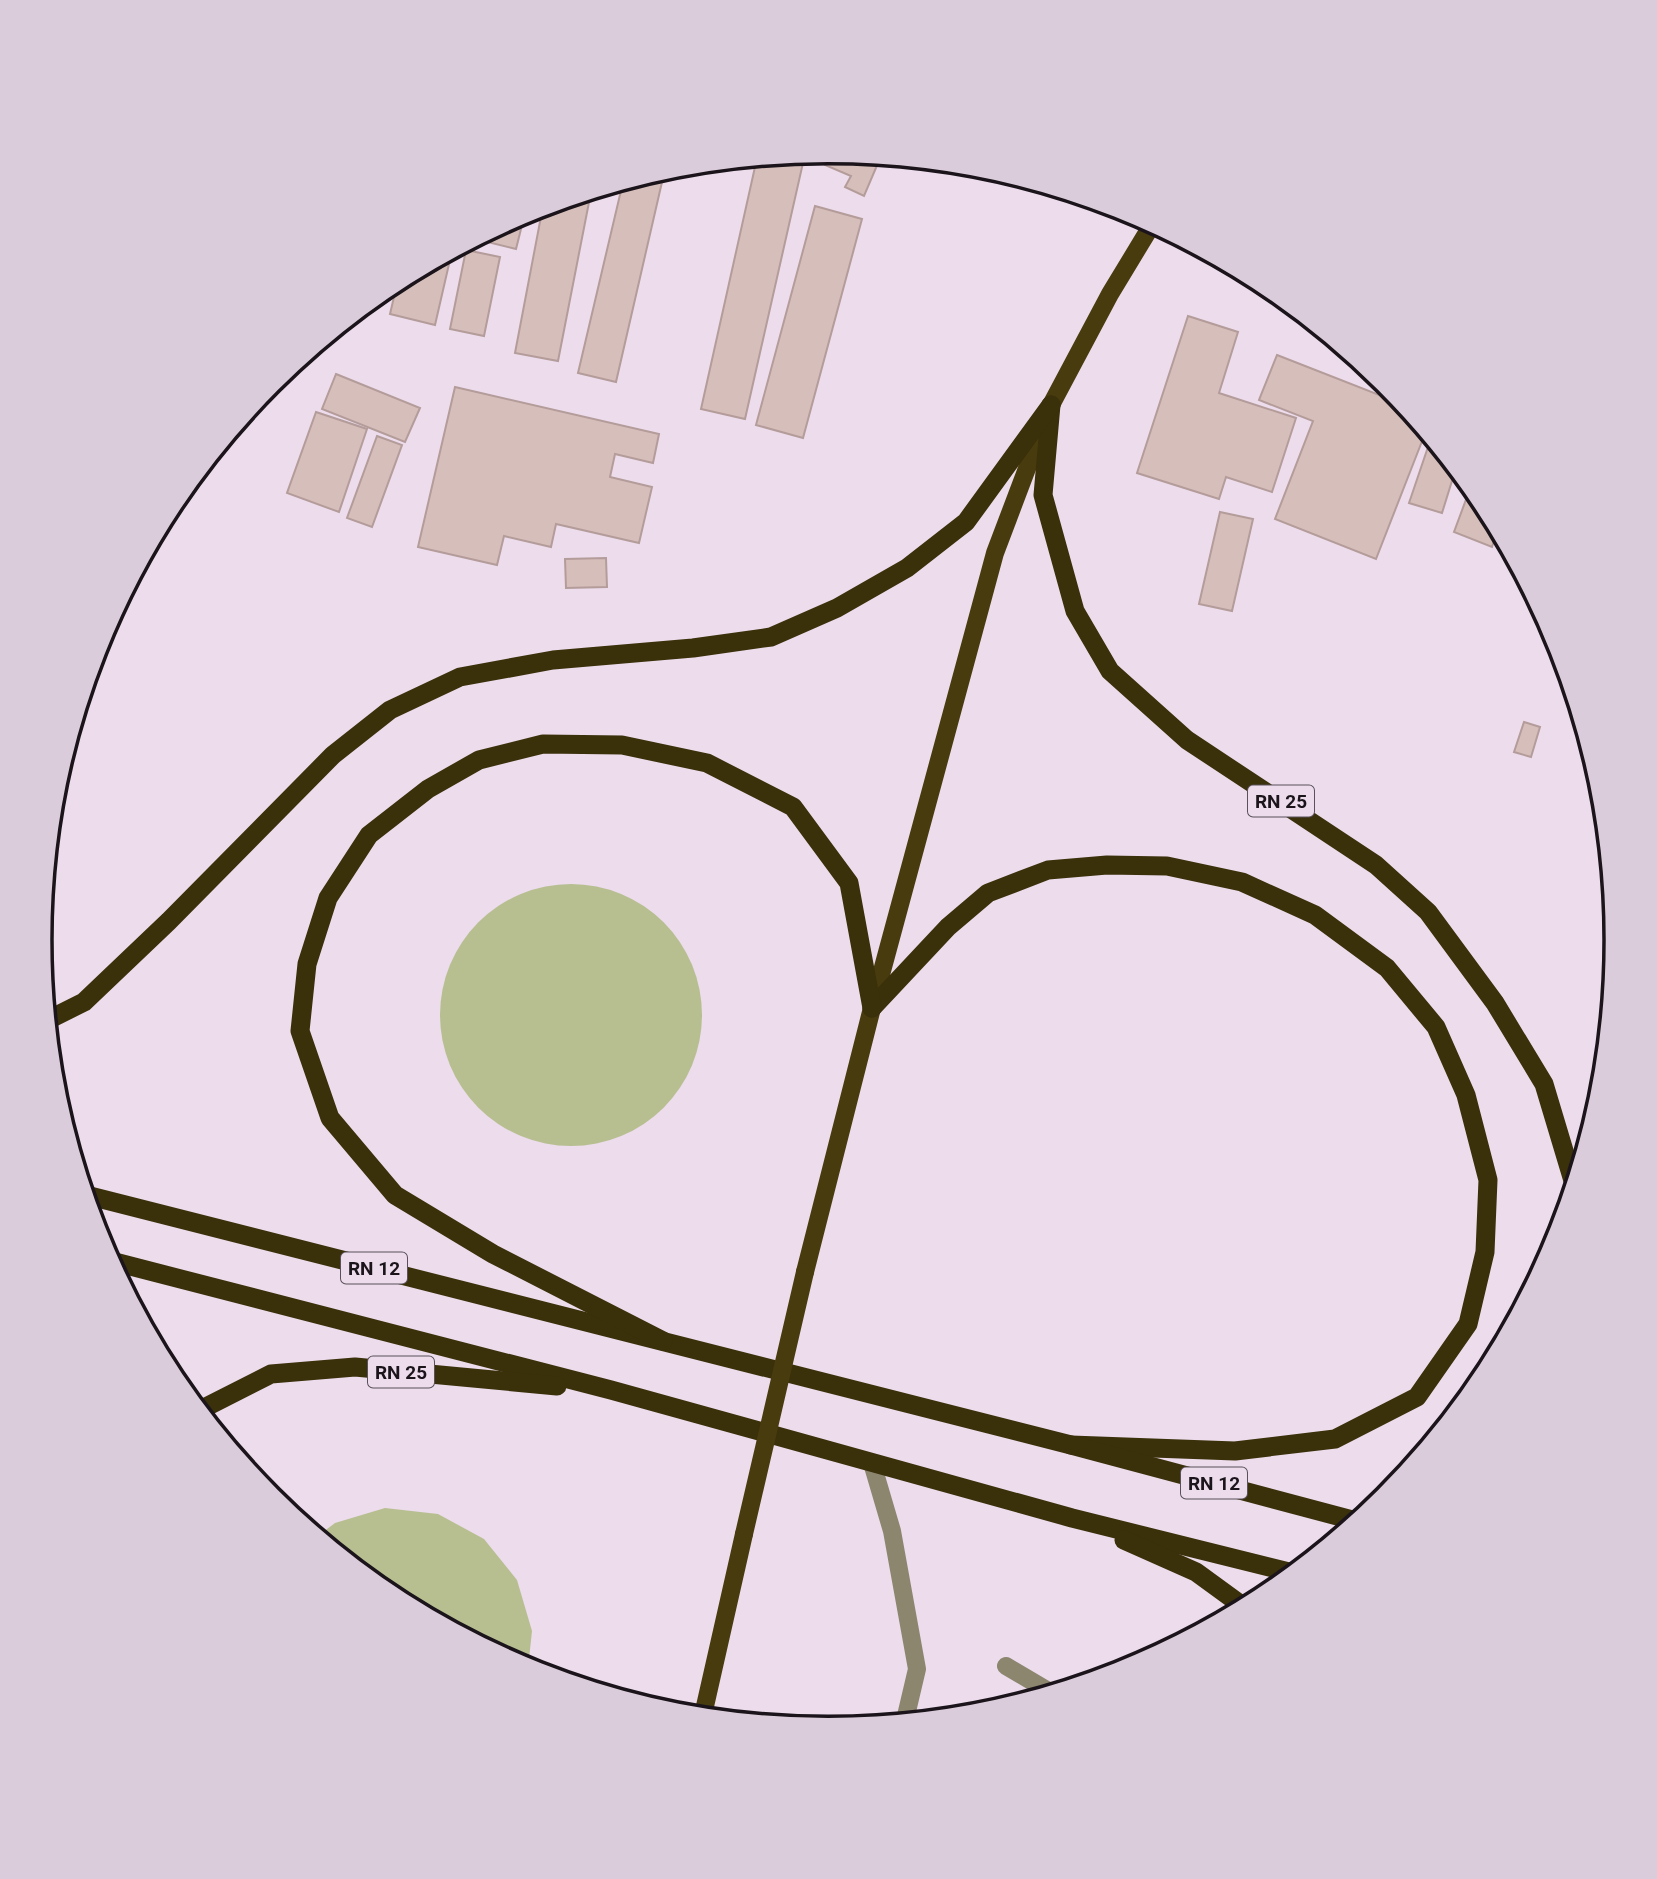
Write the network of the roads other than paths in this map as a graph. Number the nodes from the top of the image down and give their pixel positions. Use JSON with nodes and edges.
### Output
{"nodes":[{"id":1,"x":1147,"y":233,"type":"edge"},
{"id":2,"x":1051,"y":405,"type":"junction"},
{"id":3,"x":872,"y":1008,"type":"junction"},
{"id":4,"x":57,"y":1016,"type":"edge"},
{"id":5,"x":1569,"y":1168,"type":"edge"},
{"id":6,"x":97,"y":1198,"type":"edge"},
{"id":7,"x":125,"y":1265,"type":"edge"},
{"id":8,"x":663,"y":1341,"type":"junction"},
{"id":9,"x":611,"y":1390,"type":"junction"},
{"id":10,"x":208,"y":1406,"type":"edge"},
{"id":11,"x":1071,"y":1445,"type":"junction"},
{"id":12,"x":873,"y":1463,"type":"junction"},
{"id":13,"x":1072,"y":1518,"type":"junction"},
{"id":14,"x":1345,"y":1518,"type":"edge"},
{"id":15,"x":1281,"y":1570,"type":"edge"},
{"id":16,"x":1235,"y":1600,"type":"edge"},
{"id":17,"x":1006,"y":1666,"type":"dead end"},
{"id":18,"x":1039,"y":1686,"type":"edge"},
{"id":19,"x":705,"y":1706,"type":"edge"},
{"id":20,"x":907,"y":1711,"type":"edge"}],
"edges":[{"from":1,"to":2,"type":"main road"},
{"from":2,"to":3,"type":"main road"},
{"from":2,"to":4,"type":"highway"},
{"from":2,"to":5,"type":"highway","number":"RN 25"},
{"from":3,"to":8,"type":"highway"},
{"from":3,"to":11,"type":"highway"},
{"from":3,"to":19,"type":"main road","bridge":true},
{"from":6,"to":8,"type":"highway","number":"RN 12"},
{"from":7,"to":9,"type":"highway"},
{"from":8,"to":11,"type":"highway","number":"RN 12"},
{"from":9,"to":10,"type":"highway","number":"RN 25"},
{"from":9,"to":12,"type":"highway"},
{"from":11,"to":14,"type":"highway","number":"RN 12"},
{"from":12,"to":13,"type":"highway"},
{"from":12,"to":20,"type":"lane"},
{"from":13,"to":15,"type":"highway"},
{"from":13,"to":16,"type":"highway"},
{"from":17,"to":18,"type":"lane"}]}
